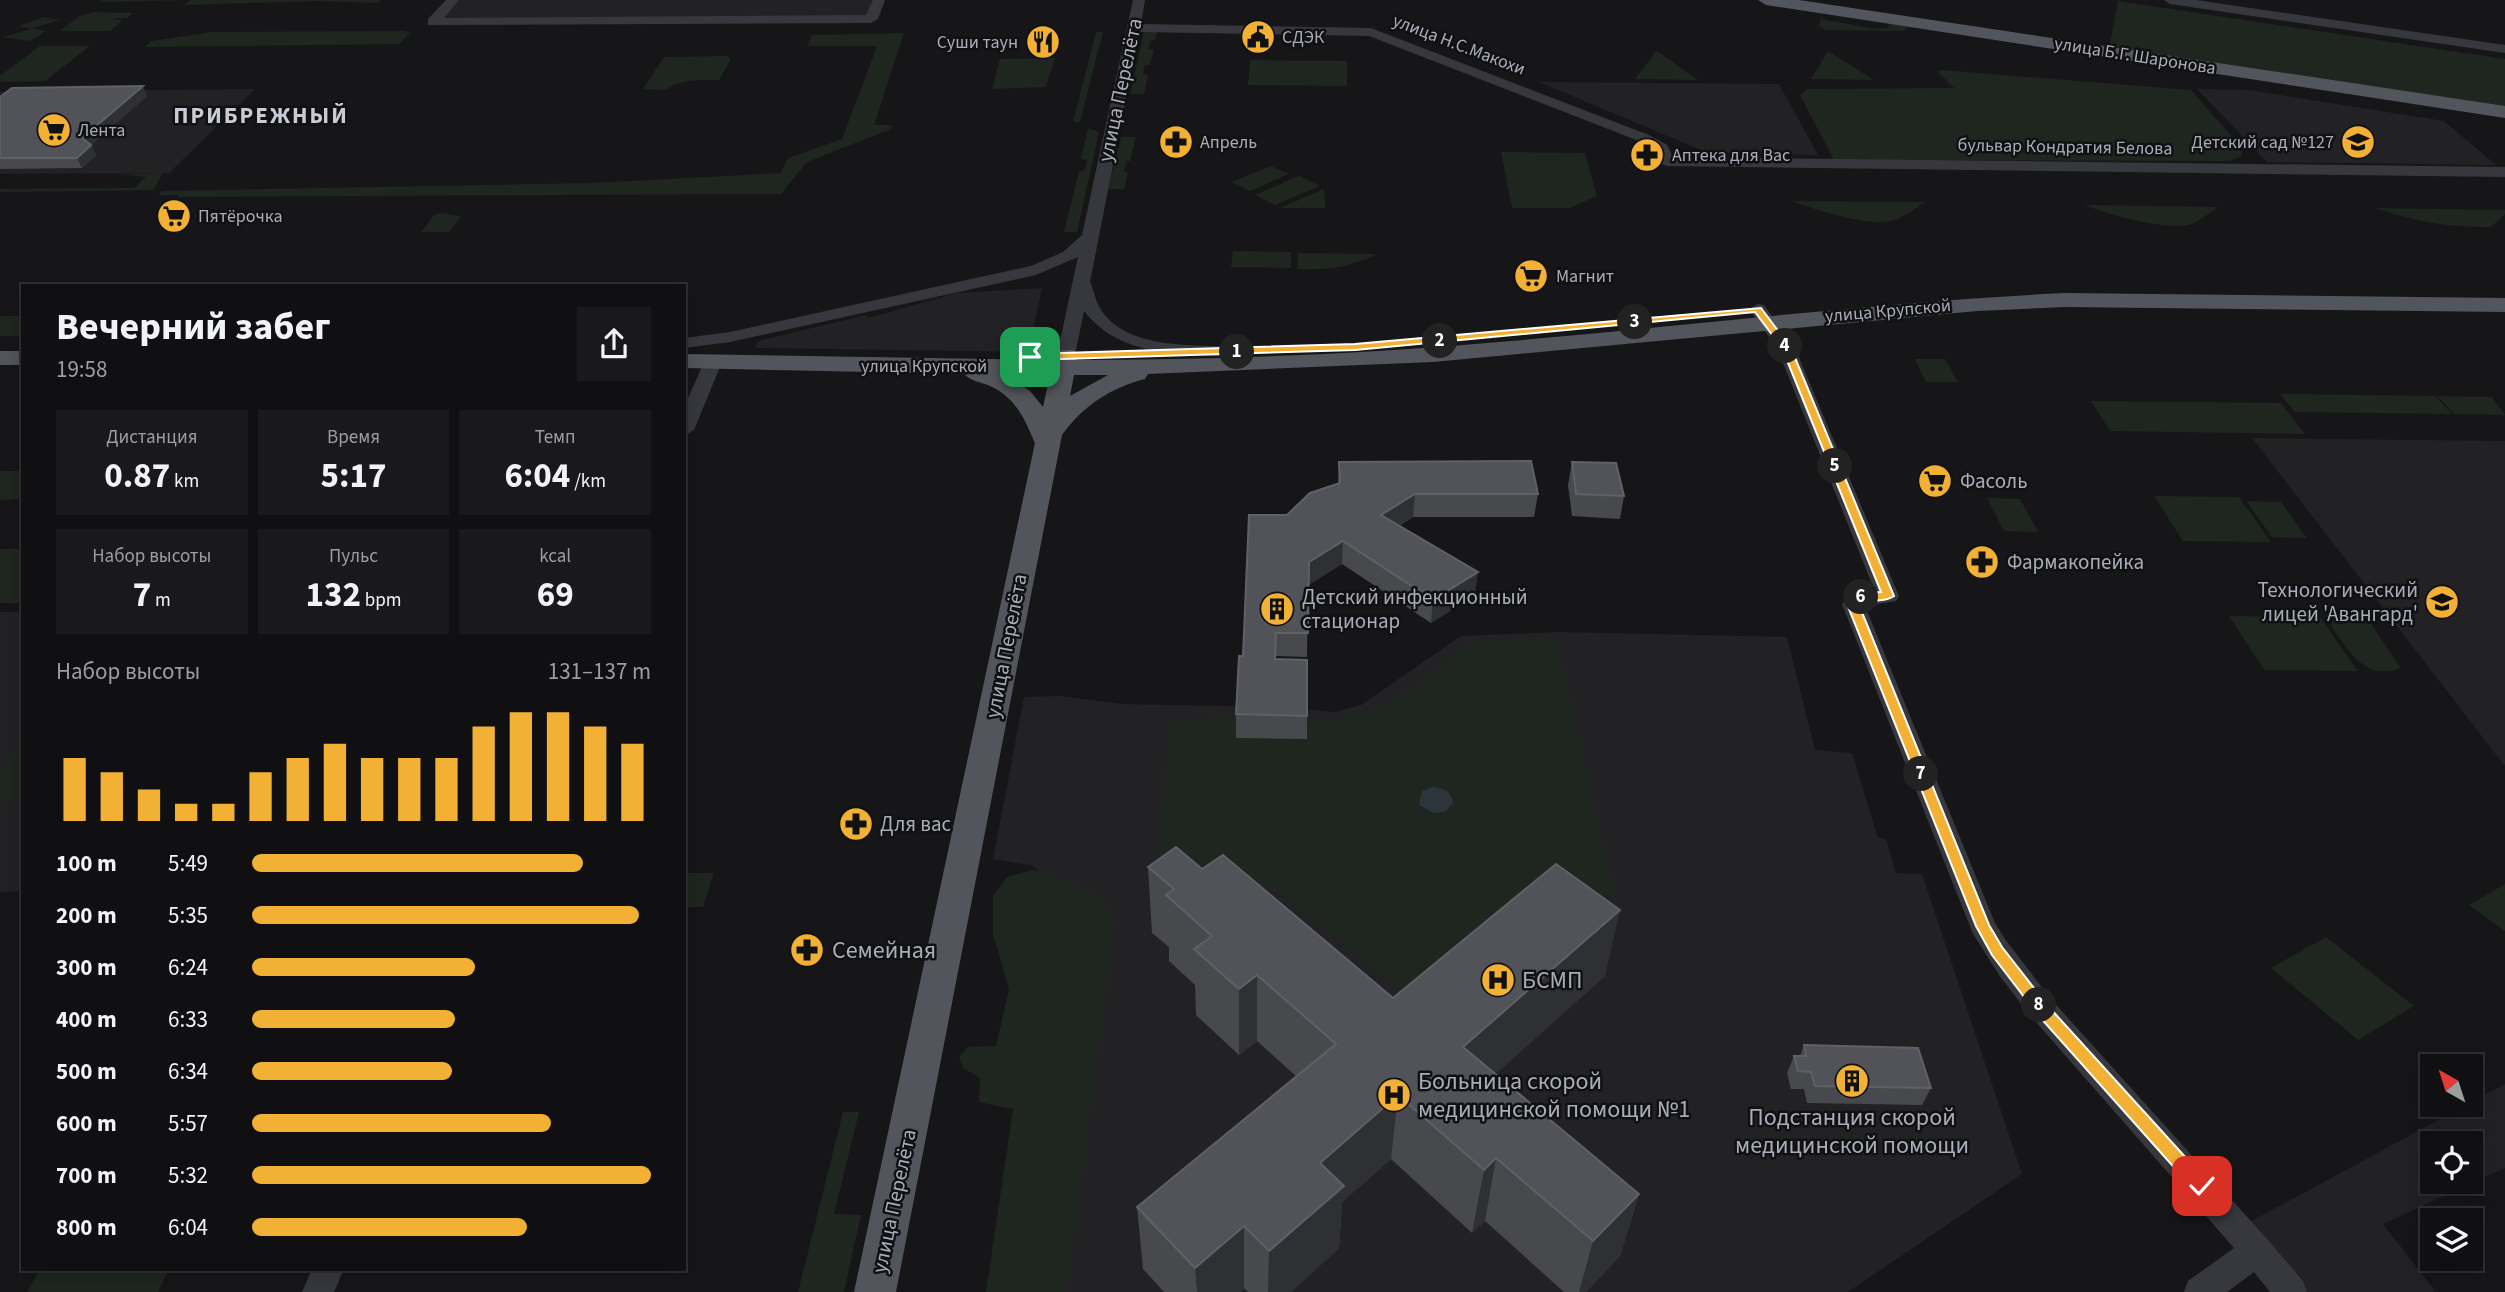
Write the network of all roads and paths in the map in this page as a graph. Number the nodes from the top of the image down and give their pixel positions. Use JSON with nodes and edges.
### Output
{"nodes":[{"id":1,"x":453,"y":0,"type":"edge"},
{"id":2,"x":879,"y":0,"type":"edge"},
{"id":3,"x":1139,"y":0,"type":"edge"},
{"id":4,"x":1766,"y":0,"type":"edge"},
{"id":5,"x":2170,"y":0,"type":"edge"},
{"id":6,"x":1133,"y":29,"type":"junction"},
{"id":7,"x":2505,"y":50,"type":"edge"},
{"id":8,"x":2505,"y":112,"type":"edge"},
{"id":9,"x":1667,"y":160,"type":"joint"},
{"id":10,"x":2505,"y":172,"type":"edge"},
{"id":11,"x":1091,"y":236,"type":"junction"},
{"id":12,"x":1083,"y":283,"type":"junction"},
{"id":13,"x":2505,"y":295,"type":"edge"},
{"id":14,"x":2505,"y":306,"type":"edge"},
{"id":15,"x":1763,"y":316,"type":"junction"},
{"id":16,"x":686,"y":343,"type":"edge"},
{"id":17,"x":0,"y":350,"type":"edge"},
{"id":18,"x":21,"y":350,"type":"edge"},
{"id":19,"x":686,"y":352,"type":"edge"},
{"id":20,"x":1244,"y":352,"type":"junction"},
{"id":21,"x":0,"y":358,"type":"edge"},
{"id":22,"x":21,"y":358,"type":"edge"},
{"id":23,"x":1065,"y":361,"type":"junction"},
{"id":24,"x":686,"y":362,"type":"edge"},
{"id":25,"x":713,"y":362,"type":"junction"},
{"id":26,"x":939,"y":366,"type":"junction"},
{"id":27,"x":1178,"y":366,"type":"junction"},
{"id":28,"x":686,"y":425,"type":"edge"},
{"id":29,"x":1047,"y":441,"type":"junction"},
{"id":30,"x":2257,"y":1251,"type":"junction"},
{"id":31,"x":327,"y":1271,"type":"edge"},
{"id":32,"x":318,"y":1292,"type":"edge"},
{"id":33,"x":875,"y":1292,"type":"edge"},
{"id":34,"x":2200,"y":1292,"type":"edge"},
{"id":35,"x":2291,"y":1292,"type":"edge"}],
"edges":[{"from":1,"to":2,"type":"street"},
{"from":3,"to":6,"type":"street","name":"улица Перелёта"},
{"from":4,"to":8,"type":"main road","name":"улица Б.Г. Шаронова"},
{"from":5,"to":7,"type":"street"},
{"from":6,"to":9,"type":"street","name":"улица Н.С.Макохи"},
{"from":6,"to":11,"type":"street","name":"улица Перелёта"},
{"from":9,"to":10,"type":"street","name":"бульвар Кондратия Белова"},
{"from":11,"to":12,"type":"street","name":"улица Перелёта"},
{"from":11,"to":16,"type":"street"},
{"from":12,"to":20,"type":"street"},
{"from":12,"to":23,"type":"street","name":"улица Перелёта"},
{"from":13,"to":15,"type":"main road","name":"улица Крупской"},
{"from":14,"to":15,"type":"main road","name":"улица Крупской"},
{"from":15,"to":20,"type":"main road","name":"улица Крупской"},
{"from":15,"to":27,"type":"main road","name":"улица Крупской"},
{"from":15,"to":30,"type":"street"},
{"from":17,"to":18,"type":"main road"},
{"from":19,"to":23,"type":"main road","name":"улица Крупской"},
{"from":20,"to":23,"type":"main road","name":"улица Крупской"},
{"from":21,"to":22,"type":"main road"},
{"from":23,"to":26,"type":"main road","name":"улица Крупской"},
{"from":23,"to":27,"type":"main road","name":"улица Крупской"},
{"from":23,"to":29,"type":"main road","name":"улица Перелёта"},
{"from":24,"to":25,"type":"main road","name":"улица Крупской"},
{"from":25,"to":26,"type":"main road","name":"улица Крупской"},
{"from":25,"to":28,"type":"street"},
{"from":26,"to":29,"type":"main road"},
{"from":27,"to":29,"type":"main road"},
{"from":29,"to":33,"type":"main road","name":"улица Перелёта"},
{"from":30,"to":34,"type":"street"},
{"from":30,"to":35,"type":"street"},
{"from":31,"to":32,"type":"street"}]}
